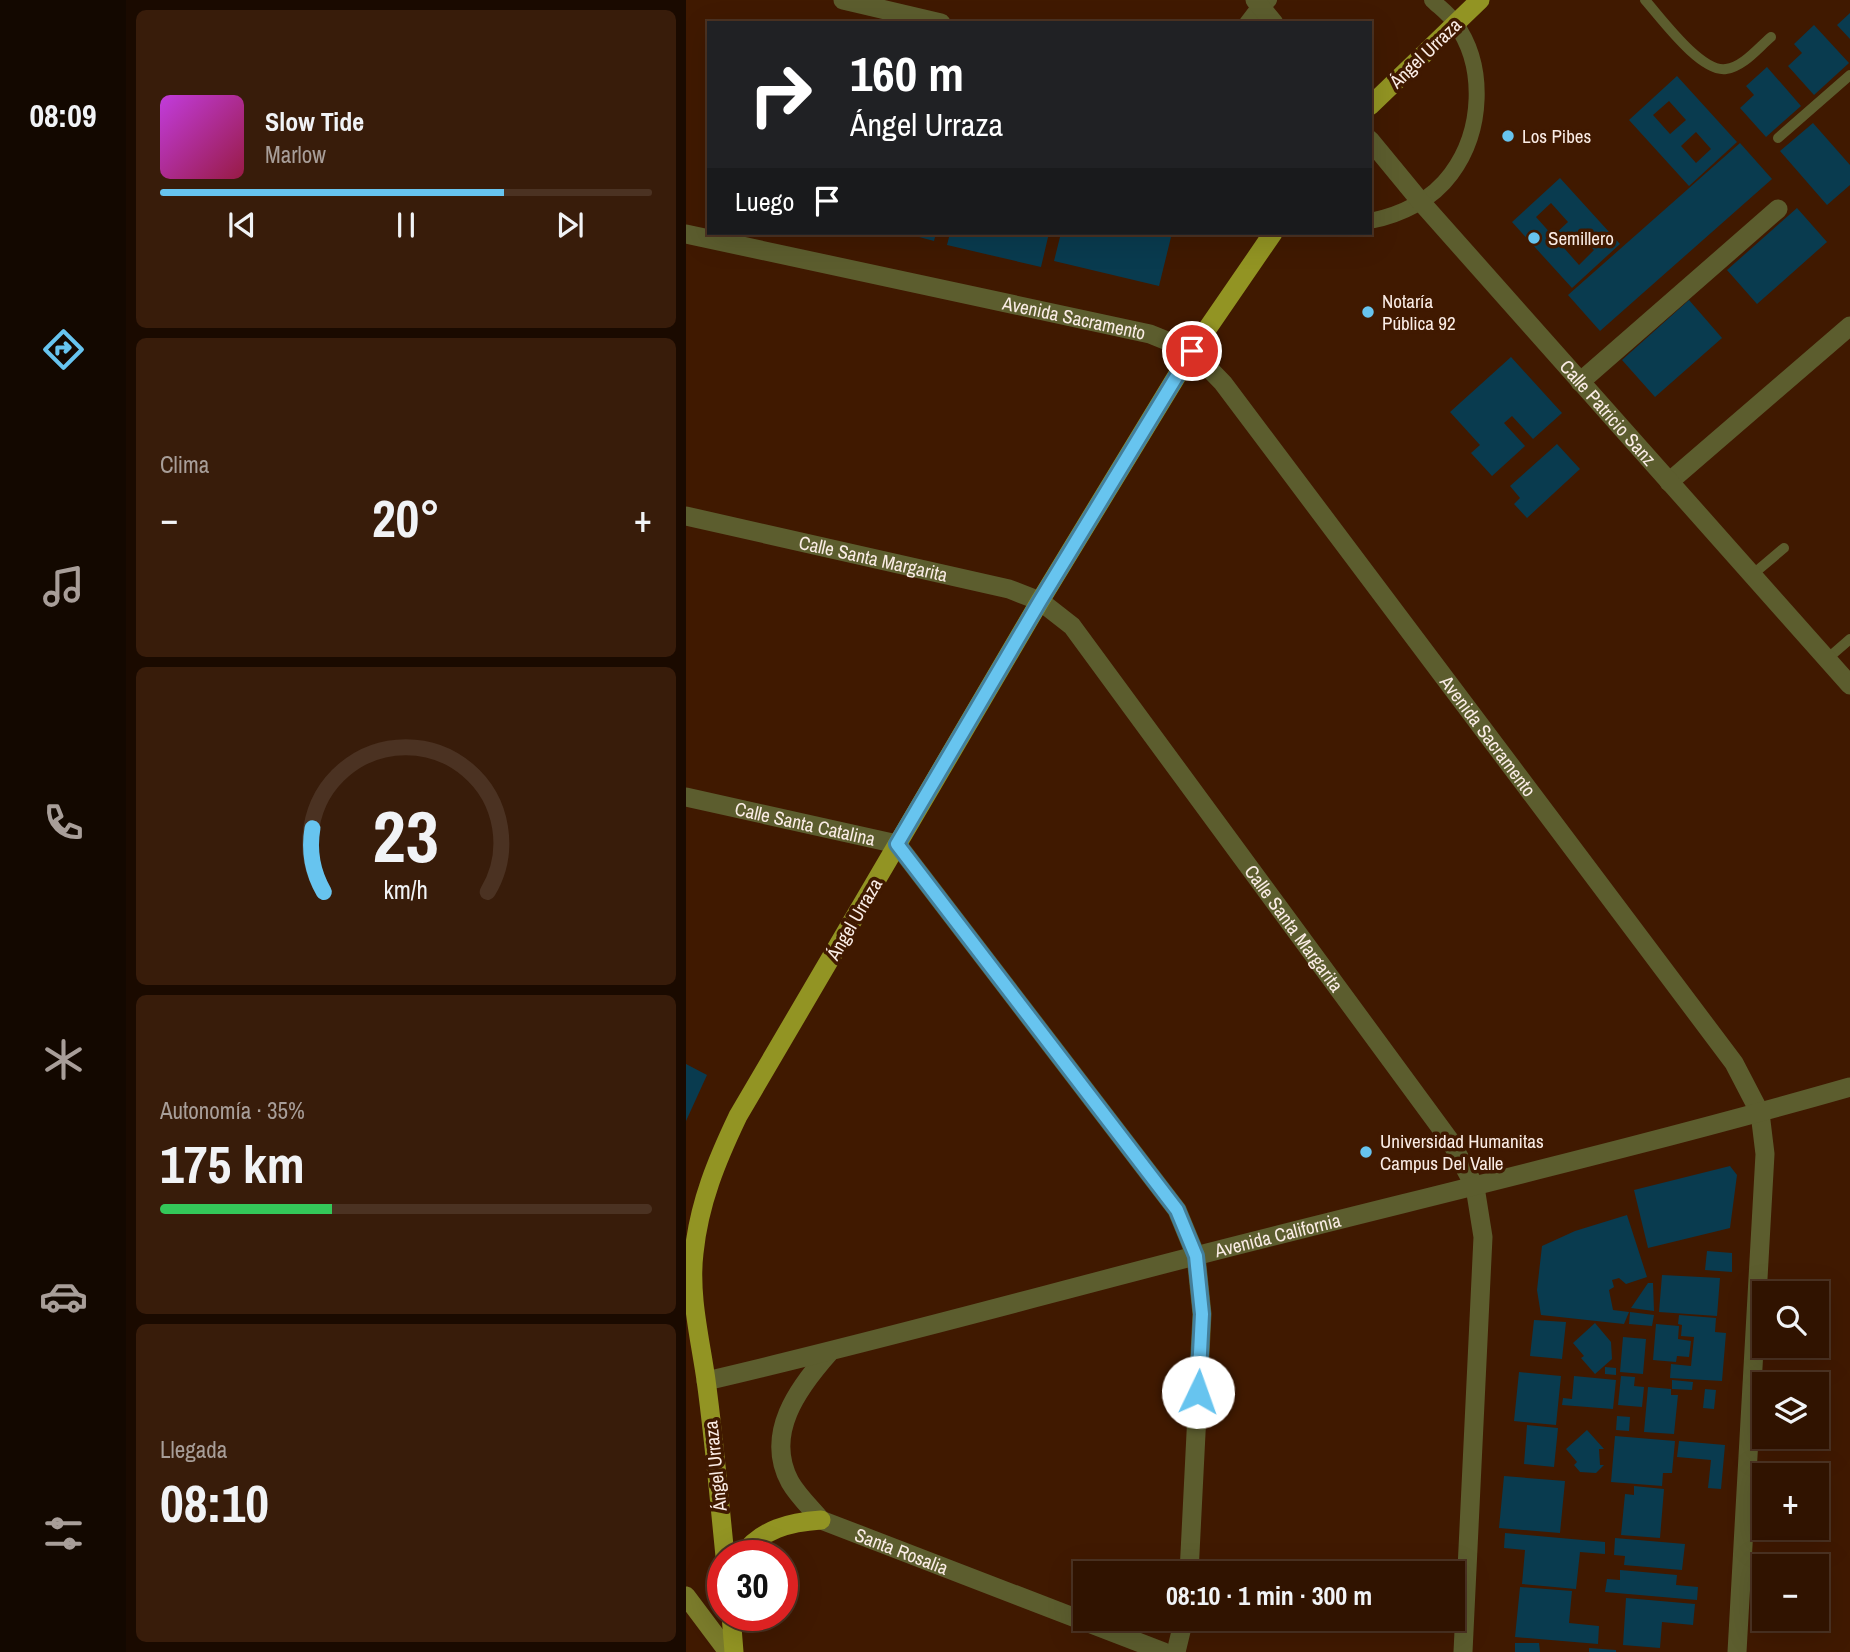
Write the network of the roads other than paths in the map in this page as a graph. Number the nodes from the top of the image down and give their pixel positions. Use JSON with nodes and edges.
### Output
{"nodes":[{"id":1,"x":843,"y":0,"type":"edge"},
{"id":2,"x":1432,"y":0,"type":"edge"},
{"id":3,"x":1480,"y":0,"type":"edge"},
{"id":4,"x":1644,"y":0,"type":"edge"},
{"id":5,"x":1261,"y":2,"type":"edge"},
{"id":6,"x":933,"y":21,"type":"edge"},
{"id":7,"x":1248,"y":21,"type":"edge"},
{"id":8,"x":1273,"y":21,"type":"edge"},
{"id":9,"x":1455,"y":23,"type":"junction"},
{"id":10,"x":1771,"y":37,"type":"dead end"},
{"id":11,"x":1850,"y":75,"type":"edge"},
{"id":12,"x":1372,"y":104,"type":"edge"},
{"id":13,"x":1777,"y":138,"type":"dead end"},
{"id":14,"x":1372,"y":142,"type":"edge"},
{"id":15,"x":1421,"y":202,"type":"junction"},
{"id":16,"x":1779,"y":209,"type":"dead end"},
{"id":17,"x":1372,"y":221,"type":"edge"},
{"id":18,"x":686,"y":234,"type":"edge"},
{"id":19,"x":1272,"y":235,"type":"edge"},
{"id":20,"x":1850,"y":326,"type":"edge"},
{"id":21,"x":1192,"y":351,"type":"junction"},
{"id":22,"x":1580,"y":382,"type":"junction"},
{"id":23,"x":1669,"y":482,"type":"junction"},
{"id":24,"x":686,"y":516,"type":"edge"},
{"id":25,"x":1784,"y":548,"type":"dead end"},
{"id":26,"x":1752,"y":575,"type":"junction"},
{"id":27,"x":1040,"y":601,"type":"junction"},
{"id":28,"x":1850,"y":639,"type":"edge"},
{"id":29,"x":1827,"y":659,"type":"junction"},
{"id":30,"x":1850,"y":685,"type":"edge"},
{"id":31,"x":686,"y":797,"type":"edge"},
{"id":32,"x":897,"y":844,"type":"junction"},
{"id":33,"x":1850,"y":1087,"type":"edge"},
{"id":34,"x":1760,"y":1113,"type":"junction"},
{"id":35,"x":1475,"y":1187,"type":"junction"},
{"id":36,"x":1196,"y":1256,"type":"junction"},
{"id":37,"x":829,"y":1353,"type":"junction"},
{"id":38,"x":706,"y":1381,"type":"junction"},
{"id":39,"x":821,"y":1520,"type":"junction"},
{"id":40,"x":723,"y":1540,"type":"edge"},
{"id":41,"x":758,"y":1540,"type":"edge"},
{"id":42,"x":1190,"y":1561,"type":"edge"},
{"id":43,"x":686,"y":1596,"type":"edge"},
{"id":44,"x":732,"y":1631,"type":"edge"},
{"id":45,"x":1181,"y":1631,"type":"edge"},
{"id":46,"x":728,"y":1652,"type":"edge"},
{"id":47,"x":734,"y":1652,"type":"edge"},
{"id":48,"x":1164,"y":1652,"type":"edge"},
{"id":49,"x":1176,"y":1652,"type":"edge"},
{"id":50,"x":1463,"y":1652,"type":"edge"},
{"id":51,"x":1737,"y":1652,"type":"edge"}],
"edges":[{"from":1,"to":6,"type":"street"},
{"from":2,"to":9,"type":"street"},
{"from":3,"to":9,"type":"main road","name":"Ángel Urraza"},
{"from":4,"to":10,"type":"lane"},
{"from":5,"to":7,"type":"street"},
{"from":5,"to":8,"type":"street"},
{"from":9,"to":12,"type":"main road","name":"Ángel Urraza"},
{"from":9,"to":15,"type":"street"},
{"from":11,"to":13,"type":"lane"},
{"from":14,"to":15,"type":"street","name":"Calle Patricio Sanz"},
{"from":15,"to":17,"type":"street"},
{"from":15,"to":22,"type":"street","name":"Calle Patricio Sanz"},
{"from":16,"to":22,"type":"street"},
{"from":18,"to":21,"type":"street","name":"Avenida Sacramento"},
{"from":19,"to":21,"type":"main road","name":"Ángel Urraza"},
{"from":20,"to":23,"type":"street"},
{"from":21,"to":27,"type":"main road","name":"Ángel Urraza"},
{"from":21,"to":34,"type":"street","name":"Avenida Sacramento"},
{"from":22,"to":23,"type":"street","name":"Calle Patricio Sanz"},
{"from":23,"to":26,"type":"street","name":"Calle Patricio Sanz"},
{"from":24,"to":27,"type":"street","name":"Calle Santa Margarita"},
{"from":25,"to":26,"type":"lane"},
{"from":26,"to":29,"type":"street","name":"Calle Patricio Sanz"},
{"from":27,"to":32,"type":"main road","name":"Ángel Urraza"},
{"from":27,"to":35,"type":"street","name":"Calle Santa Margarita"},
{"from":28,"to":29,"type":"lane"},
{"from":29,"to":30,"type":"street","name":"Calle Patricio Sanz"},
{"from":31,"to":32,"type":"street","name":"Calle Santa Catalina"},
{"from":32,"to":36,"type":"street","name":"Calle Santa Catalina"},
{"from":32,"to":38,"type":"main road","name":"Ángel Urraza"},
{"from":33,"to":34,"type":"street","name":"Avenida California"},
{"from":34,"to":35,"type":"street","name":"Avenida California"},
{"from":34,"to":51,"type":"street","name":"Avenida Sacramento"},
{"from":35,"to":36,"type":"street","name":"Avenida California"},
{"from":35,"to":50,"type":"street","name":"Calle Santa Margarita"},
{"from":36,"to":37,"type":"street","name":"Avenida California"},
{"from":36,"to":42,"type":"street","name":"Calle Santa Catalina"},
{"from":37,"to":38,"type":"street","name":"Avenida California"},
{"from":37,"to":39,"type":"street"},
{"from":38,"to":40,"type":"main road","name":"Ángel Urraza"},
{"from":39,"to":41,"type":"main road"},
{"from":39,"to":48,"type":"street","name":"Santa Rosalia"},
{"from":43,"to":46,"type":"main road"},
{"from":44,"to":47,"type":"main road"},
{"from":45,"to":49,"type":"street"}]}
